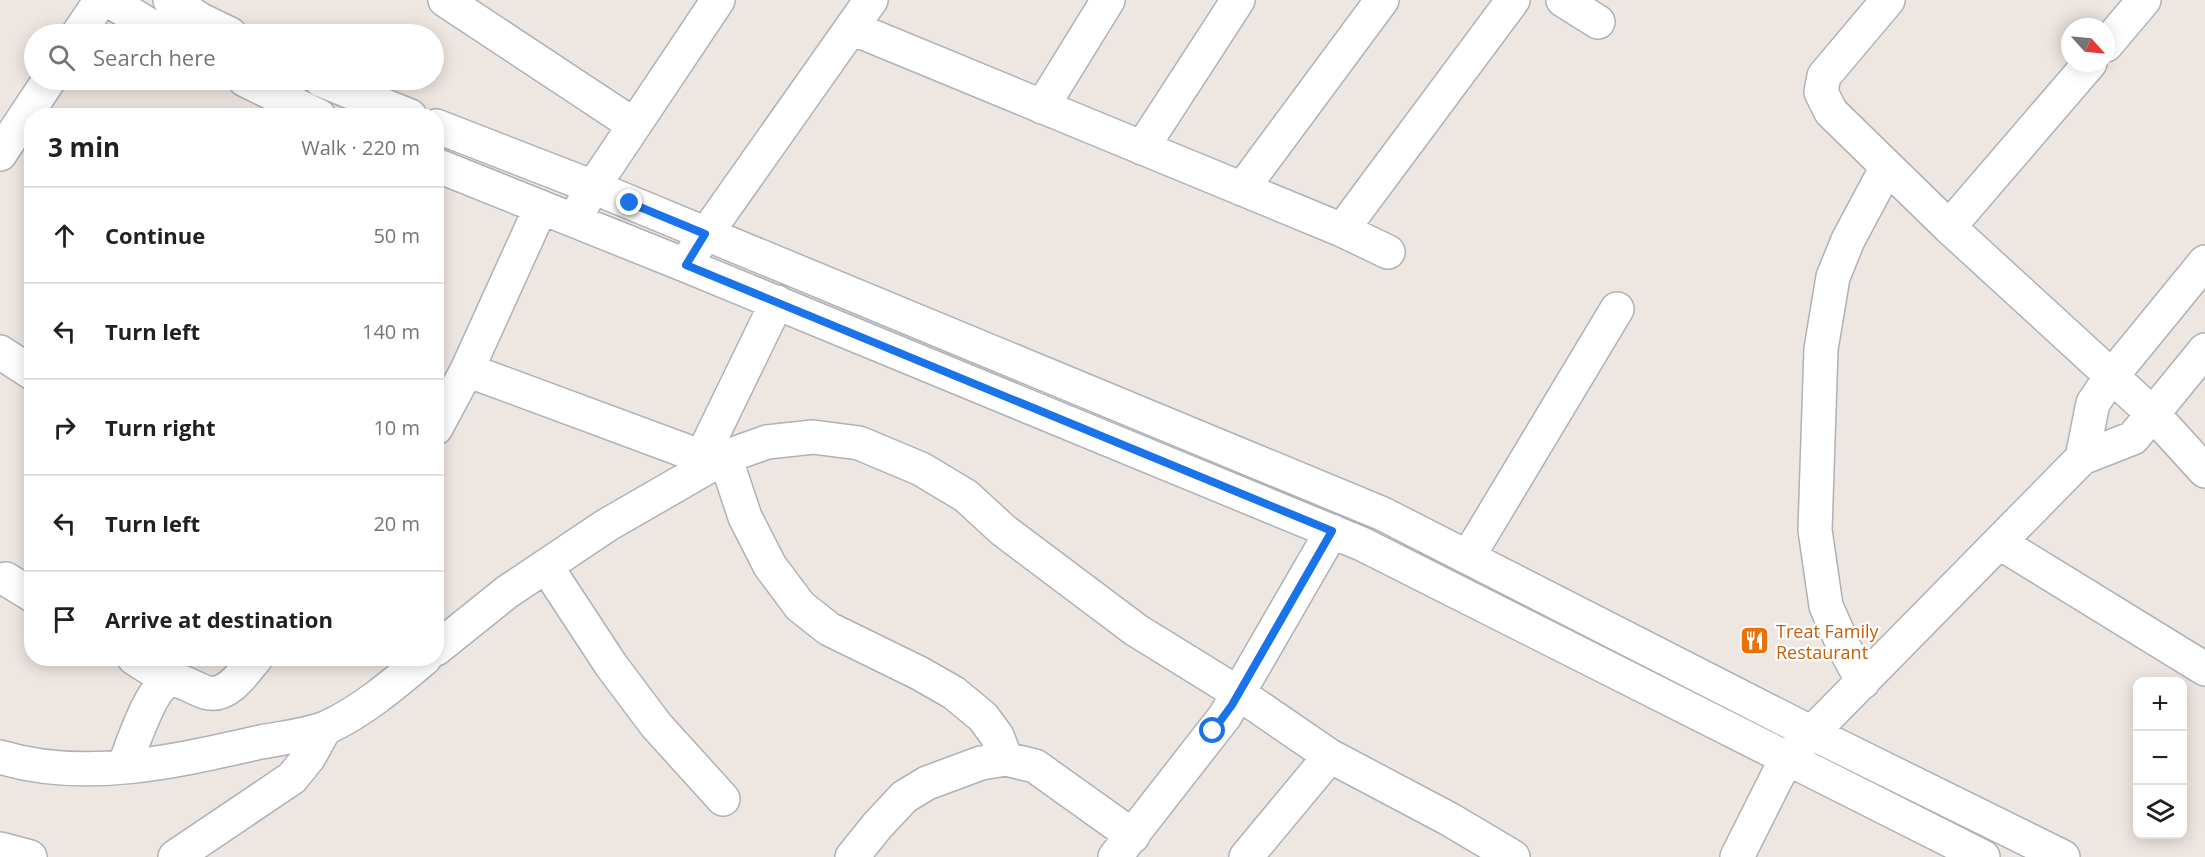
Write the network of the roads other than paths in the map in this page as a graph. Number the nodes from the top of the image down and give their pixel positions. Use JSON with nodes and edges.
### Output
{"nodes":[{"id":1,"x":101,"y":0,"type":"edge"},
{"id":2,"x":108,"y":0,"type":"edge"},
{"id":3,"x":170,"y":0,"type":"edge"},
{"id":4,"x":445,"y":0,"type":"edge"},
{"id":5,"x":718,"y":0,"type":"edge"},
{"id":6,"x":871,"y":0,"type":"edge"},
{"id":7,"x":1108,"y":0,"type":"edge"},
{"id":8,"x":1238,"y":0,"type":"edge"},
{"id":9,"x":1382,"y":0,"type":"edge"},
{"id":10,"x":1514,"y":0,"type":"edge"},
{"id":11,"x":1563,"y":0,"type":"edge"},
{"id":12,"x":1888,"y":0,"type":"edge"},
{"id":13,"x":2144,"y":0,"type":"edge"},
{"id":14,"x":1598,"y":22,"type":"dead end"},
{"id":15,"x":85,"y":24,"type":"edge"},
{"id":16,"x":148,"y":24,"type":"edge"},
{"id":17,"x":209,"y":24,"type":"edge"},
{"id":18,"x":852,"y":28,"type":"junction"},
{"id":19,"x":2115,"y":34,"type":"edge"},
{"id":20,"x":2082,"y":72,"type":"edge"},
{"id":21,"x":42,"y":90,"type":"edge"},
{"id":22,"x":265,"y":90,"type":"edge"},
{"id":23,"x":346,"y":90,"type":"edge"},
{"id":24,"x":30,"y":108,"type":"edge"},
{"id":25,"x":302,"y":108,"type":"edge"},
{"id":26,"x":390,"y":108,"type":"edge"},
{"id":27,"x":1042,"y":108,"type":"junction"},
{"id":28,"x":24,"y":118,"type":"edge"},
{"id":29,"x":634,"y":125,"type":"junction"},
{"id":30,"x":444,"y":129,"type":"edge"},
{"id":31,"x":1142,"y":148,"type":"junction"},
{"id":32,"x":0,"y":154,"type":"edge"},
{"id":33,"x":1887,"y":167,"type":"junction"},
{"id":34,"x":444,"y":168,"type":"edge"},
{"id":35,"x":593,"y":187,"type":"junction"},
{"id":36,"x":1242,"y":189,"type":"junction"},
{"id":37,"x":541,"y":207,"type":"junction"},
{"id":38,"x":574,"y":221,"type":"junction"},
{"id":39,"x":1949,"y":227,"type":"junction"},
{"id":40,"x":1342,"y":230,"type":"junction"},
{"id":41,"x":705,"y":234,"type":"junction"},
{"id":42,"x":1388,"y":252,"type":"dead end"},
{"id":43,"x":2205,"y":262,"type":"edge"},
{"id":44,"x":686,"y":265,"type":"junction"},
{"id":45,"x":777,"y":302,"type":"junction"},
{"id":46,"x":1617,"y":309,"type":"dead end"},
{"id":47,"x":2205,"y":350,"type":"edge"},
{"id":48,"x":0,"y":351,"type":"edge"},
{"id":49,"x":24,"y":368,"type":"edge"},
{"id":50,"x":467,"y":370,"type":"junction"},
{"id":51,"x":2110,"y":377,"type":"junction"},
{"id":52,"x":444,"y":413,"type":"edge"},
{"id":53,"x":2153,"y":414,"type":"junction"},
{"id":54,"x":2082,"y":458,"type":"junction"},
{"id":55,"x":707,"y":463,"type":"junction"},
{"id":56,"x":2205,"y":471,"type":"edge"},
{"id":57,"x":1332,"y":531,"type":"junction"},
{"id":58,"x":2000,"y":543,"type":"junction"},
{"id":59,"x":1468,"y":557,"type":"junction"},
{"id":60,"x":546,"y":566,"type":"junction"},
{"id":61,"x":444,"y":643,"type":"edge"},
{"id":62,"x":147,"y":666,"type":"edge"},
{"id":63,"x":249,"y":666,"type":"edge"},
{"id":64,"x":415,"y":666,"type":"edge"},
{"id":65,"x":2205,"y":669,"type":"edge"},
{"id":66,"x":170,"y":681,"type":"junction"},
{"id":67,"x":1863,"y":682,"type":"junction"},
{"id":68,"x":1238,"y":693,"type":"junction"},
{"id":69,"x":325,"y":728,"type":"junction"},
{"id":70,"x":1812,"y":733,"type":"junction"},
{"id":71,"x":1330,"y":756,"type":"junction"},
{"id":72,"x":0,"y":757,"type":"edge"},
{"id":73,"x":1006,"y":759,"type":"junction"},
{"id":74,"x":1786,"y":759,"type":"junction"},
{"id":75,"x":124,"y":766,"type":"junction"},
{"id":76,"x":723,"y":800,"type":"dead end"},
{"id":77,"x":1124,"y":846,"type":"edge"},
{"id":78,"x":0,"y":849,"type":"edge"},
{"id":79,"x":30,"y":857,"type":"edge"},
{"id":80,"x":175,"y":857,"type":"edge"},
{"id":81,"x":852,"y":857,"type":"edge"},
{"id":82,"x":1246,"y":857,"type":"edge"},
{"id":83,"x":1513,"y":857,"type":"edge"},
{"id":84,"x":1737,"y":857,"type":"edge"},
{"id":85,"x":1983,"y":857,"type":"edge"},
{"id":86,"x":2063,"y":857,"type":"edge"}],
"edges":[{"from":1,"to":15,"type":"street"},
{"from":2,"to":16,"type":"street"},
{"from":3,"to":17,"type":"street"},
{"from":4,"to":29,"type":"street"},
{"from":5,"to":29,"type":"street"},
{"from":6,"to":18,"type":"street"},
{"from":7,"to":27,"type":"street"},
{"from":8,"to":31,"type":"street"},
{"from":9,"to":36,"type":"street"},
{"from":10,"to":40,"type":"street"},
{"from":11,"to":14,"type":"street"},
{"from":12,"to":33,"type":"street"},
{"from":13,"to":19,"type":"street"},
{"from":18,"to":27,"type":"street"},
{"from":18,"to":41,"type":"street"},
{"from":20,"to":39,"type":"street"},
{"from":21,"to":24,"type":"street"},
{"from":22,"to":25,"type":"street"},
{"from":23,"to":26,"type":"street"},
{"from":27,"to":31,"type":"street"},
{"from":28,"to":32,"type":"street"},
{"from":29,"to":35,"type":"street"},
{"from":30,"to":35,"type":"street"},
{"from":31,"to":36,"type":"street"},
{"from":33,"to":39,"type":"street"},
{"from":33,"to":67,"type":"street"},
{"from":34,"to":37,"type":"street"},
{"from":35,"to":38,"type":"street"},
{"from":35,"to":41,"type":"street"},
{"from":36,"to":40,"type":"street"},
{"from":37,"to":38,"type":"street"},
{"from":37,"to":50,"type":"street"},
{"from":38,"to":44,"type":"street"},
{"from":39,"to":51,"type":"street"},
{"from":40,"to":42,"type":"street"},
{"from":41,"to":44,"type":"street"},
{"from":41,"to":59,"type":"street"},
{"from":43,"to":51,"type":"street"},
{"from":44,"to":45,"type":"street"},
{"from":45,"to":55,"type":"street"},
{"from":45,"to":57,"type":"street"},
{"from":46,"to":59,"type":"street"},
{"from":47,"to":53,"type":"street"},
{"from":48,"to":49,"type":"street"},
{"from":50,"to":52,"type":"street"},
{"from":50,"to":55,"type":"street"},
{"from":51,"to":53,"type":"street"},
{"from":51,"to":54,"type":"street"},
{"from":53,"to":54,"type":"street"},
{"from":53,"to":56,"type":"street"},
{"from":54,"to":58,"type":"street"},
{"from":55,"to":60,"type":"street"},
{"from":55,"to":68,"type":"street"},
{"from":55,"to":73,"type":"street"},
{"from":57,"to":68,"type":"street"},
{"from":57,"to":74,"type":"street"},
{"from":58,"to":65,"type":"street"},
{"from":58,"to":67,"type":"street"},
{"from":59,"to":70,"type":"street"},
{"from":60,"to":61,"type":"street"},
{"from":60,"to":76,"type":"street"},
{"from":62,"to":66,"type":"street"},
{"from":63,"to":66,"type":"street"},
{"from":64,"to":69,"type":"street"},
{"from":66,"to":75,"type":"street"},
{"from":67,"to":70,"type":"street"},
{"from":68,"to":71,"type":"street"},
{"from":68,"to":77,"type":"street"},
{"from":69,"to":75,"type":"street"},
{"from":69,"to":80,"type":"street"},
{"from":70,"to":74,"type":"street"},
{"from":70,"to":86,"type":"street"},
{"from":71,"to":82,"type":"street"},
{"from":71,"to":83,"type":"street"},
{"from":72,"to":75,"type":"street"},
{"from":73,"to":77,"type":"street"},
{"from":73,"to":81,"type":"street"},
{"from":74,"to":84,"type":"street"},
{"from":74,"to":85,"type":"street"},
{"from":78,"to":79,"type":"street"}]}
